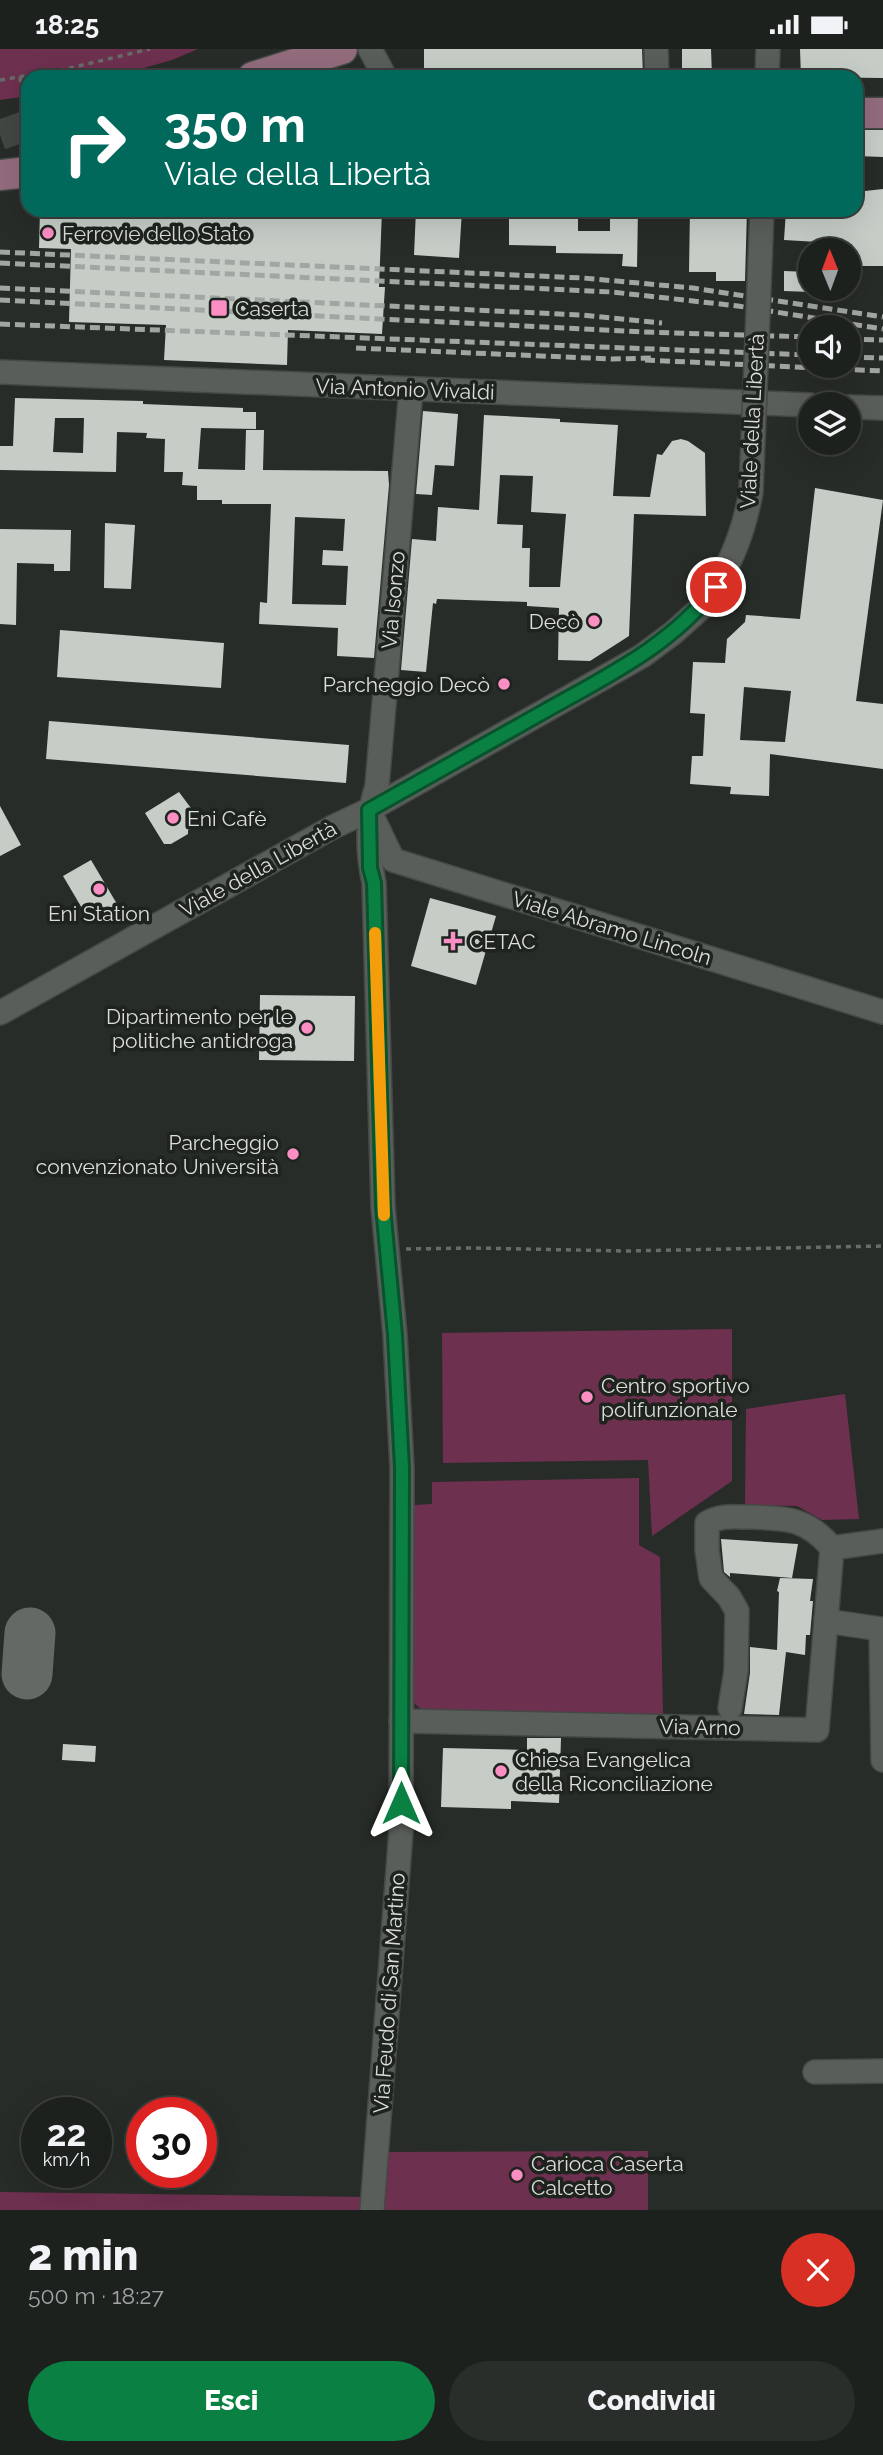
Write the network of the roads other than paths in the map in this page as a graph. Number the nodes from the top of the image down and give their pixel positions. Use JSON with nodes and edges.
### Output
{"nodes":[{"id":1,"x":342,"y":49,"type":"edge"},
{"id":2,"x":352,"y":49,"type":"edge"},
{"id":3,"x":370,"y":49,"type":"edge"},
{"id":4,"x":656,"y":49,"type":"edge"},
{"id":5,"x":768,"y":49,"type":"edge"},
{"id":6,"x":275,"y":70,"type":"edge"},
{"id":7,"x":322,"y":70,"type":"edge"},
{"id":8,"x":381,"y":70,"type":"edge"},
{"id":9,"x":657,"y":70,"type":"edge"},
{"id":10,"x":767,"y":70,"type":"edge"},
{"id":11,"x":863,"y":113,"type":"edge"},
{"id":12,"x":883,"y":113,"type":"edge"},
{"id":13,"x":21,"y":173,"type":"edge"},
{"id":14,"x":0,"y":175,"type":"edge"},
{"id":15,"x":762,"y":217,"type":"edge"},
{"id":16,"x":0,"y":372,"type":"edge"},
{"id":17,"x":411,"y":389,"type":"junction"},
{"id":18,"x":798,"y":405,"type":"edge"},
{"id":19,"x":861,"y":407,"type":"edge"},
{"id":20,"x":883,"y":408,"type":"edge"},
{"id":21,"x":369,"y":810,"type":"junction"},
{"id":22,"x":883,"y":1012,"type":"edge"},
{"id":23,"x":0,"y":1013,"type":"edge"},
{"id":24,"x":883,"y":1541,"type":"edge"},
{"id":25,"x":832,"y":1548,"type":"junction"},
{"id":26,"x":826,"y":1621,"type":"junction"},
{"id":27,"x":882,"y":1629,"type":"edge"},
{"id":28,"x":730,"y":1708,"type":"dead end"},
{"id":29,"x":401,"y":1721,"type":"junction"},
{"id":30,"x":883,"y":1761,"type":"edge"},
{"id":31,"x":883,"y":2071,"type":"edge"},
{"id":32,"x":815,"y":2072,"type":"dead end"},
{"id":33,"x":372,"y":2210,"type":"edge"}],
"edges":[{"from":1,"to":6,"type":"main road"},
{"from":2,"to":7,"type":"main road"},
{"from":3,"to":8,"type":"street"},
{"from":4,"to":9,"type":"street"},
{"from":5,"to":10,"type":"street"},
{"from":11,"to":12,"type":"main road"},
{"from":13,"to":14,"type":"main road"},
{"from":15,"to":21,"type":"street","name":"Viale della Libertà","bridge":true},
{"from":16,"to":17,"type":"street","name":"Via Antonio Vivaldi"},
{"from":17,"to":18,"type":"street","name":"Via Antonio Vivaldi"},
{"from":17,"to":21,"type":"street","name":"Via Isonzo"},
{"from":19,"to":20,"type":"street"},
{"from":21,"to":22,"type":"street","name":"Viale Abramo Lincoln"},
{"from":21,"to":23,"type":"street","name":"Viale della Libertà"},
{"from":21,"to":29,"type":"street","name":"Via Feudo di San Martino"},
{"from":24,"to":25,"type":"street"},
{"from":25,"to":26,"type":"street","name":"Via Arno"},
{"from":25,"to":28,"type":"street","name":"Via Arno"},
{"from":26,"to":27,"type":"street"},
{"from":26,"to":29,"type":"street","name":"Via Arno"},
{"from":27,"to":30,"type":"street"},
{"from":29,"to":33,"type":"street","name":"Via Feudo di San Martino"},
{"from":31,"to":32,"type":"street"}]}
